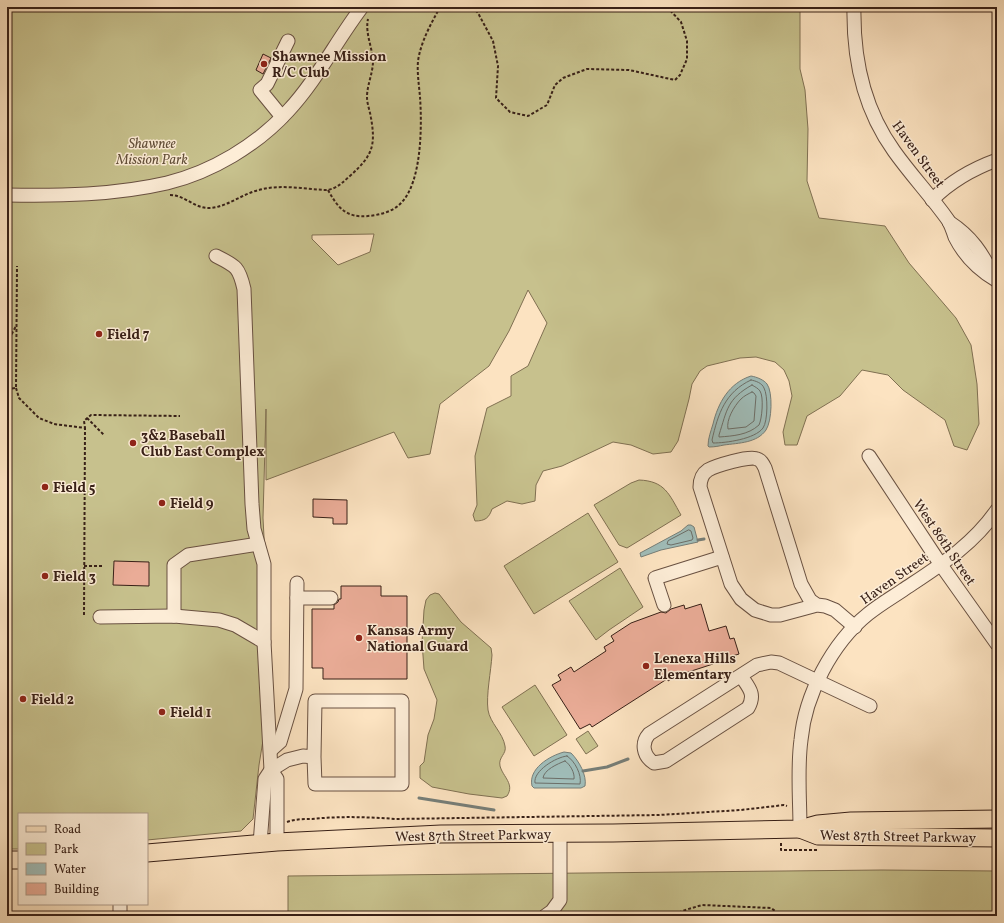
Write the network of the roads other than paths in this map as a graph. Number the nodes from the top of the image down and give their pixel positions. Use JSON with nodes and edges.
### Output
{"nodes":[{"id":1,"x":362,"y":7,"type":"edge"},
{"id":2,"x":854,"y":7,"type":"edge"},
{"id":3,"x":288,"y":41,"type":"dead end"},
{"id":4,"x":282,"y":117,"type":"junction"},
{"id":5,"x":997,"y":160,"type":"edge"},
{"id":6,"x":7,"y":195,"type":"edge"},
{"id":7,"x":932,"y":200,"type":"junction"},
{"id":8,"x":216,"y":256,"type":"dead end"},
{"id":9,"x":996,"y":281,"type":"edge"},
{"id":10,"x":869,"y":456,"type":"dead end"},
{"id":11,"x":997,"y":510,"type":"edge"},
{"id":12,"x":258,"y":544,"type":"junction"},
{"id":13,"x":722,"y":557,"type":"junction"},
{"id":14,"x":940,"y":565,"type":"junction"},
{"id":15,"x":297,"y":583,"type":"dead end"},
{"id":16,"x":297,"y":598,"type":"junction"},
{"id":17,"x":330,"y":598,"type":"dead end"},
{"id":18,"x":664,"y":605,"type":"dead end"},
{"id":19,"x":817,"y":605,"type":"junction"},
{"id":20,"x":174,"y":616,"type":"junction"},
{"id":21,"x":100,"y":617,"type":"dead end"},
{"id":22,"x":855,"y":627,"type":"junction"},
{"id":23,"x":264,"y":642,"type":"junction"},
{"id":24,"x":997,"y":644,"type":"edge"},
{"id":25,"x":741,"y":676,"type":"junction"},
{"id":26,"x":818,"y":681,"type":"junction"},
{"id":27,"x":870,"y":706,"type":"dead end"},
{"id":28,"x":271,"y":750,"type":"junction"},
{"id":29,"x":314,"y":756,"type":"junction"},
{"id":30,"x":271,"y":770,"type":"junction"},
{"id":31,"x":997,"y":819,"type":"edge"},
{"id":32,"x":800,"y":829,"type":"junction"},
{"id":33,"x":277,"y":834,"type":"junction"},
{"id":34,"x":560,"y":834,"type":"junction"},
{"id":35,"x":997,"y":838,"type":"edge"},
{"id":36,"x":260,"y":844,"type":"junction"},
{"id":37,"x":148,"y":853,"type":"edge"},
{"id":38,"x":7,"y":860,"type":"edge"},
{"id":39,"x":18,"y":860,"type":"edge"},
{"id":40,"x":120,"y":905,"type":"edge"},
{"id":41,"x":120,"y":916,"type":"edge"},
{"id":42,"x":545,"y":916,"type":"edge"}],
"edges":[{"from":1,"to":4,"type":"street"},
{"from":2,"to":7,"type":"street","name":"Haven Street"},
{"from":3,"to":4,"type":"street"},
{"from":4,"to":6,"type":"street"},
{"from":5,"to":7,"type":"street"},
{"from":7,"to":9,"type":"street","name":"Haven Street"},
{"from":8,"to":12,"type":"street"},
{"from":10,"to":14,"type":"street","name":"West 86th Street"},
{"from":11,"to":14,"type":"street","name":"Haven Street"},
{"from":12,"to":20,"type":"street"},
{"from":12,"to":23,"type":"street"},
{"from":13,"to":18,"type":"street"},
{"from":13,"to":19,"type":"street"},
{"from":13,"to":19,"type":"street"},
{"from":14,"to":22,"type":"street","name":"Haven Street"},
{"from":14,"to":24,"type":"street","name":"West 86th Street"},
{"from":15,"to":16,"type":"street"},
{"from":16,"to":17,"type":"street"},
{"from":16,"to":28,"type":"street"},
{"from":19,"to":22,"type":"street"},
{"from":20,"to":21,"type":"street"},
{"from":20,"to":23,"type":"street"},
{"from":22,"to":26,"type":"street","name":"Haven Street"},
{"from":23,"to":28,"type":"street"},
{"from":25,"to":25,"type":"street"},
{"from":25,"to":26,"type":"street"},
{"from":26,"to":27,"type":"street"},
{"from":26,"to":32,"type":"street","name":"Haven Street"},
{"from":28,"to":30,"type":"street"},
{"from":29,"to":29,"type":"street"},
{"from":29,"to":30,"type":"street"},
{"from":30,"to":33,"type":"street"},
{"from":30,"to":36,"type":"street"},
{"from":31,"to":32,"type":"main road","name":"West 87th Street Parkway"},
{"from":32,"to":34,"type":"main road","name":"West 87th Street Parkway"},
{"from":32,"to":35,"type":"main road","name":"West 87th Street Parkway"},
{"from":33,"to":34,"type":"main road","name":"West 87th Street Parkway"},
{"from":33,"to":36,"type":"main road","name":"West 87th Street Parkway"},
{"from":34,"to":42,"type":"street"},
{"from":36,"to":37,"type":"main road","name":"West 87th Street Parkway"},
{"from":38,"to":39,"type":"main road"},
{"from":40,"to":41,"type":"street"}]}
